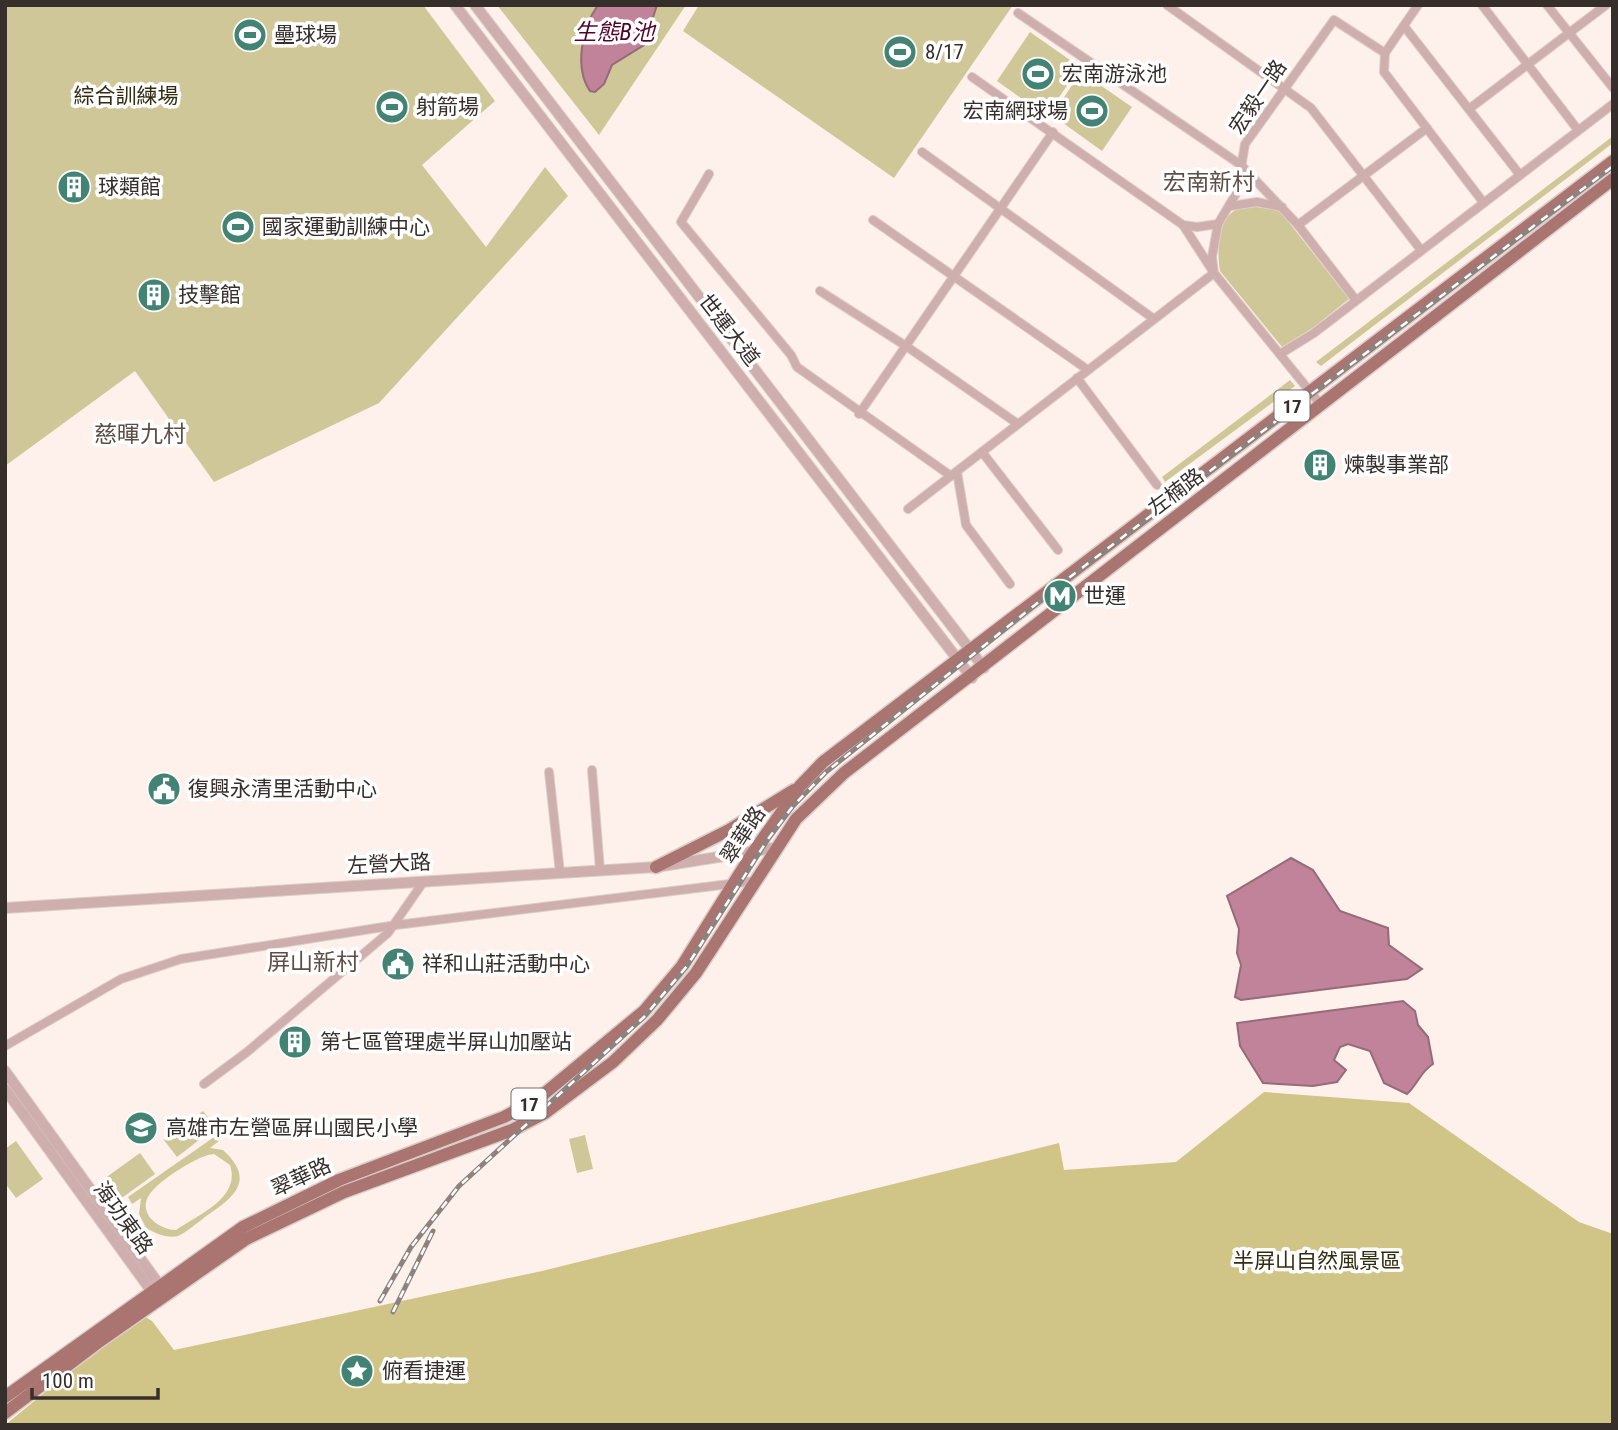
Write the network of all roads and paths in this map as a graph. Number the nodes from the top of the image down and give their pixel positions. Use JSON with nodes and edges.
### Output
{"nodes":[{"id":1,"x":455,"y":5,"type":"edge"},
{"id":2,"x":475,"y":5,"type":"edge"},
{"id":3,"x":1167,"y":5,"type":"edge"},
{"id":4,"x":1418,"y":5,"type":"edge"},
{"id":5,"x":1482,"y":5,"type":"edge"},
{"id":6,"x":1547,"y":5,"type":"edge"},
{"id":7,"x":1606,"y":5,"type":"edge"},
{"id":8,"x":1018,"y":13,"type":"dead end"},
{"id":9,"x":1404,"y":26,"type":"junction"},
{"id":10,"x":1569,"y":33,"type":"junction"},
{"id":11,"x":1385,"y":53,"type":"junction"},
{"id":12,"x":1528,"y":64,"type":"junction"},
{"id":13,"x":972,"y":77,"type":"dead end"},
{"id":14,"x":1613,"y":88,"type":"edge"},
{"id":15,"x":1283,"y":89,"type":"junction"},
{"id":16,"x":1613,"y":104,"type":"edge"},
{"id":17,"x":1469,"y":108,"type":"junction"},
{"id":18,"x":1427,"y":128,"type":"junction"},
{"id":19,"x":1578,"y":130,"type":"junction"},
{"id":20,"x":1053,"y":132,"type":"junction"},
{"id":21,"x":922,"y":152,"type":"dead end"},
{"id":22,"x":1613,"y":161,"type":"edge"},
{"id":23,"x":1241,"y":165,"type":"junction"},
{"id":24,"x":709,"y":174,"type":"dead end"},
{"id":25,"x":1520,"y":175,"type":"junction"},
{"id":26,"x":1364,"y":176,"type":"junction"},
{"id":27,"x":1613,"y":179,"type":"edge"},
{"id":28,"x":1483,"y":202,"type":"junction"},
{"id":29,"x":1231,"y":206,"type":"junction"},
{"id":30,"x":1282,"y":207,"type":"junction"},
{"id":31,"x":1000,"y":209,"type":"junction"},
{"id":32,"x":873,"y":220,"type":"dead end"},
{"id":33,"x":1219,"y":224,"type":"junction"},
{"id":34,"x":1183,"y":225,"type":"junction"},
{"id":35,"x":1298,"y":225,"type":"junction"},
{"id":36,"x":1421,"y":250,"type":"junction"},
{"id":37,"x":1214,"y":273,"type":"junction"},
{"id":38,"x":954,"y":276,"type":"junction"},
{"id":39,"x":820,"y":291,"type":"dead end"},
{"id":40,"x":1355,"y":299,"type":"junction"},
{"id":41,"x":1154,"y":319,"type":"junction"},
{"id":42,"x":906,"y":346,"type":"junction"},
{"id":43,"x":1280,"y":354,"type":"junction"},
{"id":44,"x":1088,"y":370,"type":"junction"},
{"id":45,"x":1077,"y":378,"type":"junction"},
{"id":46,"x":1311,"y":392,"type":"junction"},
{"id":47,"x":1321,"y":405,"type":"junction"},
{"id":48,"x":859,"y":414,"type":"junction"},
{"id":49,"x":1018,"y":424,"type":"junction"},
{"id":50,"x":982,"y":452,"type":"junction"},
{"id":51,"x":954,"y":474,"type":"junction"},
{"id":52,"x":1157,"y":485,"type":"dead end"},
{"id":53,"x":908,"y":509,"type":"dead end"},
{"id":54,"x":1058,"y":550,"type":"dead end"},
{"id":55,"x":1010,"y":584,"type":"dead end"},
{"id":56,"x":970,"y":649,"type":"junction"},
{"id":57,"x":957,"y":659,"type":"junction"},
{"id":58,"x":984,"y":668,"type":"junction"},
{"id":59,"x":972,"y":678,"type":"junction"},
{"id":60,"x":592,"y":770,"type":"dead end"},
{"id":61,"x":549,"y":772,"type":"dead end"},
{"id":62,"x":800,"y":786,"type":"junction"},
{"id":63,"x":774,"y":848,"type":"junction"},
{"id":64,"x":752,"y":854,"type":"junction"},
{"id":65,"x":656,"y":867,"type":"junction"},
{"id":66,"x":600,"y":870,"type":"junction"},
{"id":67,"x":560,"y":873,"type":"junction"},
{"id":68,"x":425,"y":881,"type":"junction"},
{"id":69,"x":754,"y":881,"type":"junction"},
{"id":70,"x":735,"y":883,"type":"junction"},
{"id":71,"x":5,"y":908,"type":"edge"},
{"id":72,"x":396,"y":925,"type":"junction"},
{"id":73,"x":5,"y":1046,"type":"edge"},
{"id":74,"x":5,"y":1072,"type":"edge"},
{"id":75,"x":204,"y":1084,"type":"dead end"},
{"id":76,"x":5,"y":1089,"type":"edge"},
{"id":77,"x":60,"y":1156,"type":"junction"},
{"id":78,"x":158,"y":1292,"type":"junction"},
{"id":79,"x":5,"y":1397,"type":"edge"},
{"id":80,"x":5,"y":1413,"type":"edge"}],
"edges":[{"from":1,"to":57,"type":"street","name":"世運大道"},
{"from":2,"to":56,"type":"street","name":"世運大道"},
{"from":3,"to":15,"type":"street"},
{"from":4,"to":9,"type":"street"},
{"from":5,"to":12,"type":"street"},
{"from":6,"to":10,"type":"street"},
{"from":7,"to":10,"type":"street"},
{"from":8,"to":23,"type":"street"},
{"from":9,"to":11,"type":"street"},
{"from":9,"to":17,"type":"street"},
{"from":10,"to":12,"type":"street"},
{"from":10,"to":14,"type":"street"},
{"from":11,"to":15,"type":"street","name":"宏毅一路"},
{"from":11,"to":18,"type":"street"},
{"from":12,"to":17,"type":"street"},
{"from":12,"to":19,"type":"street"},
{"from":13,"to":20,"type":"street"},
{"from":15,"to":23,"type":"street","name":"宏毅一路"},
{"from":15,"to":26,"type":"street"},
{"from":16,"to":19,"type":"street"},
{"from":17,"to":25,"type":"street"},
{"from":18,"to":26,"type":"street"},
{"from":18,"to":28,"type":"street"},
{"from":19,"to":25,"type":"street"},
{"from":20,"to":31,"type":"street"},
{"from":20,"to":34,"type":"street"},
{"from":21,"to":31,"type":"street"},
{"from":22,"to":46,"type":"main road","name":"左楠路","number":"17"},
{"from":23,"to":29,"type":"street","name":"宏毅一路"},
{"from":23,"to":30,"type":"street"},
{"from":24,"to":48,"type":"street"},
{"from":25,"to":28,"type":"street"},
{"from":26,"to":35,"type":"street"},
{"from":26,"to":36,"type":"street"},
{"from":27,"to":47,"type":"main road","name":"左楠路","number":"17"},
{"from":28,"to":36,"type":"street"},
{"from":29,"to":30,"type":"street"},
{"from":29,"to":33,"type":"street","name":"宏毅一路"},
{"from":30,"to":35,"type":"street"},
{"from":31,"to":38,"type":"street"},
{"from":31,"to":41,"type":"street"},
{"from":32,"to":38,"type":"street"},
{"from":33,"to":34,"type":"street"},
{"from":33,"to":37,"type":"street","name":"宏毅一路"},
{"from":34,"to":37,"type":"street"},
{"from":35,"to":40,"type":"street"},
{"from":36,"to":40,"type":"street"},
{"from":37,"to":41,"type":"street"},
{"from":37,"to":43,"type":"street"},
{"from":38,"to":42,"type":"street"},
{"from":38,"to":44,"type":"street"},
{"from":39,"to":42,"type":"street"},
{"from":40,"to":43,"type":"street"},
{"from":41,"to":44,"type":"street"},
{"from":42,"to":48,"type":"street"},
{"from":42,"to":49,"type":"street"},
{"from":43,"to":46,"type":"street"},
{"from":44,"to":45,"type":"street"},
{"from":45,"to":49,"type":"street"},
{"from":45,"to":52,"type":"street"},
{"from":46,"to":47,"type":"street"},
{"from":46,"to":56,"type":"main road","name":"左楠路","number":"17"},
{"from":47,"to":58,"type":"main road","name":"左楠路","number":"17"},
{"from":48,"to":51,"type":"street"},
{"from":49,"to":50,"type":"street"},
{"from":50,"to":51,"type":"street"},
{"from":50,"to":54,"type":"street"},
{"from":51,"to":53,"type":"street"},
{"from":51,"to":55,"type":"street"},
{"from":56,"to":57,"type":"main road","name":"左楠路","number":"17"},
{"from":56,"to":58,"type":"street","name":"世運大道"},
{"from":57,"to":59,"type":"street","name":"世運大道"},
{"from":57,"to":62,"type":"main road","name":"左楠路","number":"17"},
{"from":58,"to":59,"type":"main road","name":"左楠路","number":"17"},
{"from":59,"to":63,"type":"main road","name":"左楠路","number":"17"},
{"from":60,"to":66,"type":"street"},
{"from":61,"to":67,"type":"street"},
{"from":62,"to":64,"type":"main road","name":"翠華路","number":"17"},
{"from":62,"to":65,"type":"main road"},
{"from":63,"to":64,"type":"street","name":"左營大路"},
{"from":63,"to":69,"type":"main road","name":"翠華路","number":"17"},
{"from":64,"to":65,"type":"street","name":"左營大路"},
{"from":64,"to":70,"type":"main road","name":"翠華路","number":"17"},
{"from":65,"to":66,"type":"street","name":"左營大路"},
{"from":66,"to":67,"type":"street","name":"左營大路"},
{"from":67,"to":68,"type":"street","name":"左營大路"},
{"from":68,"to":71,"type":"street","name":"左營大路"},
{"from":68,"to":72,"type":"street"},
{"from":69,"to":70,"type":"street"},
{"from":69,"to":78,"type":"main road","name":"翠華路","number":"17"},
{"from":70,"to":72,"type":"street"},
{"from":70,"to":78,"type":"main road","name":"翠華路","number":"17"},
{"from":72,"to":73,"type":"street"},
{"from":72,"to":75,"type":"street"},
{"from":74,"to":77,"type":"street","name":"海功東路"},
{"from":76,"to":77,"type":"street","name":"海功東路"},
{"from":77,"to":78,"type":"street","name":"海功東路"},
{"from":78,"to":79,"type":"main road","name":"翠華路","number":"17"},
{"from":78,"to":80,"type":"main road","name":"翠華路","number":"17"}]}
